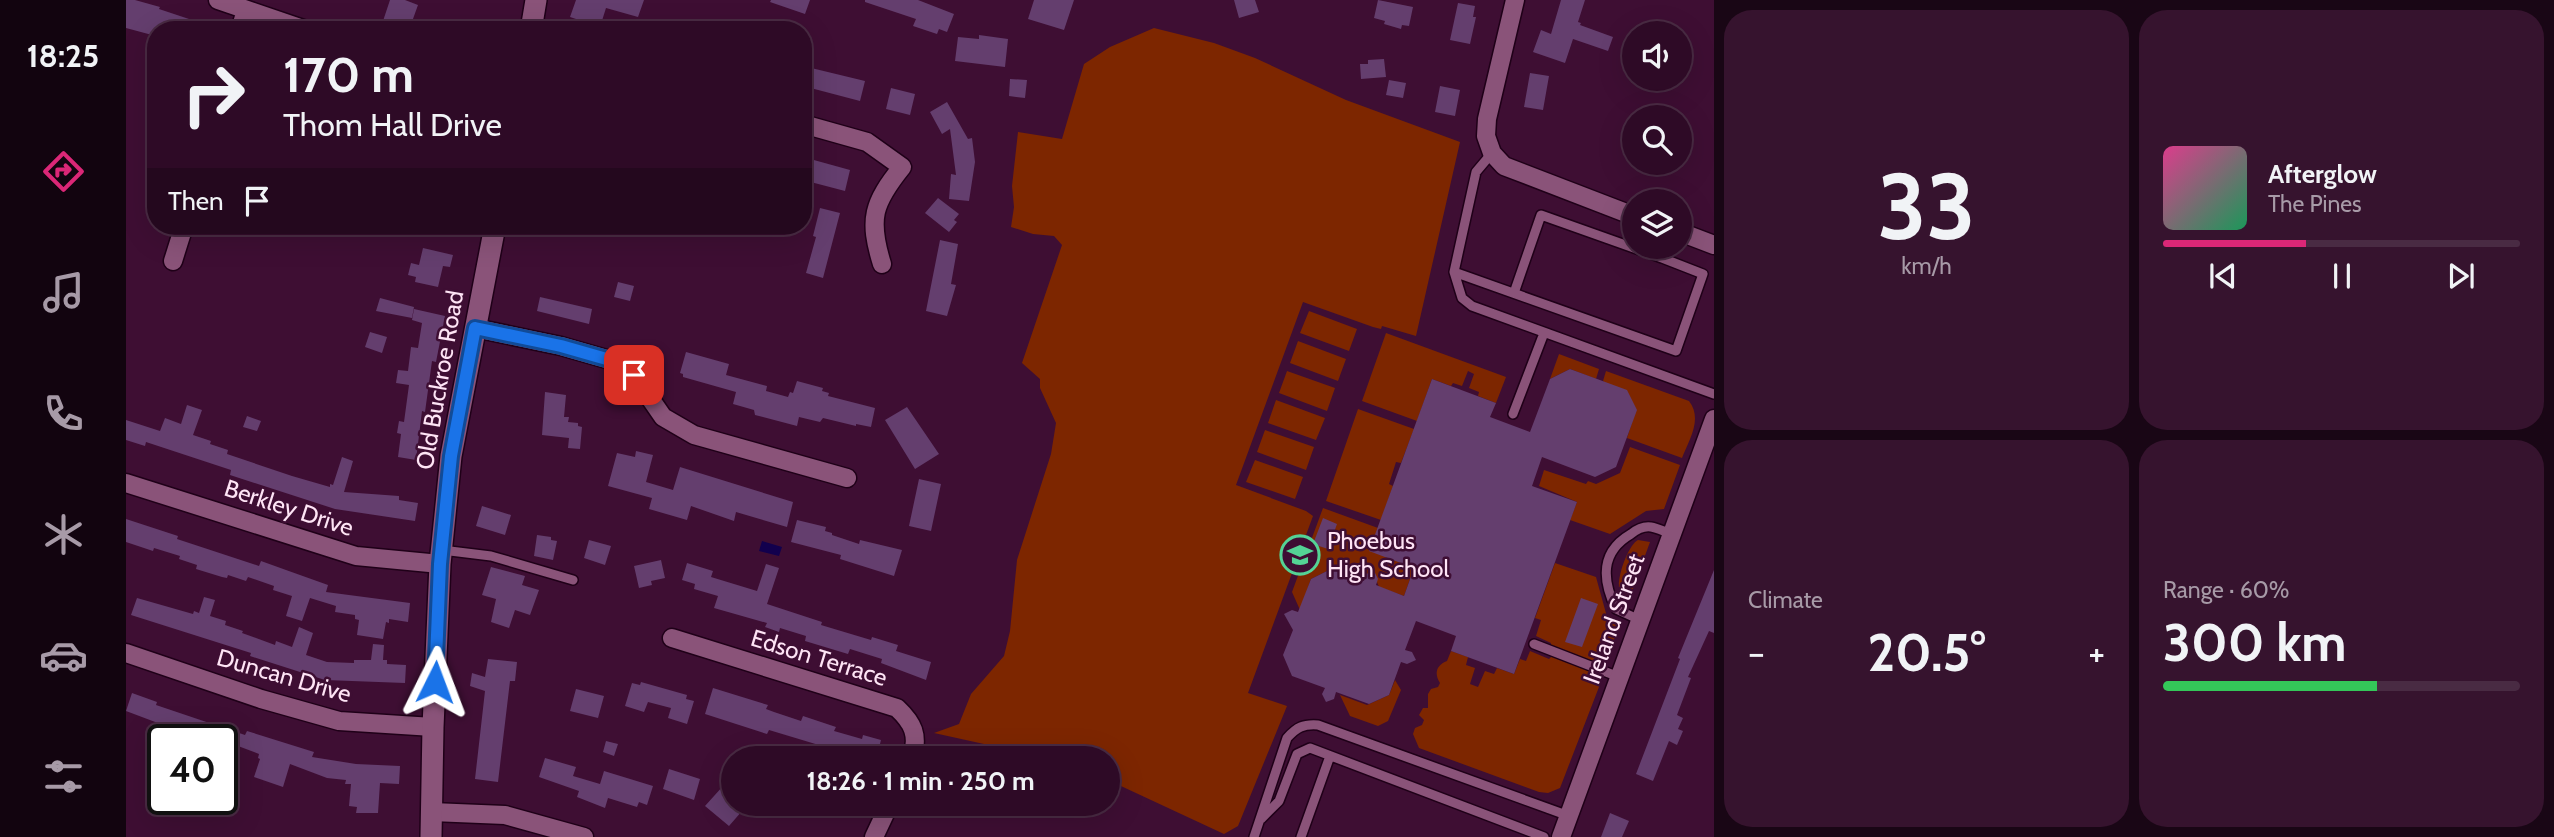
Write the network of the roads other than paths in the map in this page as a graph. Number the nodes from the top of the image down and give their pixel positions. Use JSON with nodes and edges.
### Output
{"nodes":[{"id":1,"x":218,"y":0,"type":"edge"},
{"id":2,"x":536,"y":0,"type":"edge"},
{"id":3,"x":1515,"y":0,"type":"edge"},
{"id":4,"x":246,"y":10,"type":"junction"},
{"id":5,"x":243,"y":21,"type":"edge"},
{"id":6,"x":279,"y":21,"type":"edge"},
{"id":7,"x":532,"y":21,"type":"edge"},
{"id":8,"x":812,"y":127,"type":"edge"},
{"id":9,"x":1492,"y":153,"type":"junction"},
{"id":10,"x":1622,"y":212,"type":"edge"},
{"id":11,"x":181,"y":235,"type":"edge"},
{"id":12,"x":493,"y":235,"type":"edge"},
{"id":13,"x":1692,"y":237,"type":"edge"},
{"id":14,"x":1622,"y":244,"type":"edge"},
{"id":15,"x":1714,"y":245,"type":"edge"},
{"id":16,"x":1665,"y":259,"type":"edge"},
{"id":17,"x":173,"y":261,"type":"dead end"},
{"id":18,"x":882,"y":264,"type":"dead end"},
{"id":19,"x":1454,"y":272,"type":"junction"},
{"id":20,"x":1514,"y":293,"type":"junction"},
{"id":21,"x":475,"y":328,"type":"junction"},
{"id":22,"x":1544,"y":332,"type":"junction"},
{"id":23,"x":1714,"y":394,"type":"edge"},
{"id":24,"x":1513,"y":414,"type":"dead end"},
{"id":25,"x":1714,"y":419,"type":"edge"},
{"id":26,"x":846,"y":478,"type":"dead end"},
{"id":27,"x":126,"y":483,"type":"edge"},
{"id":28,"x":1672,"y":534,"type":"junction"},
{"id":29,"x":441,"y":557,"type":"junction"},
{"id":30,"x":573,"y":580,"type":"dead end"},
{"id":31,"x":1640,"y":620,"type":"junction"},
{"id":32,"x":672,"y":638,"type":"dead end"},
{"id":33,"x":1534,"y":644,"type":"dead end"},
{"id":34,"x":126,"y":653,"type":"edge"},
{"id":35,"x":1619,"y":677,"type":"junction"},
{"id":36,"x":433,"y":727,"type":"junction"},
{"id":37,"x":914,"y":746,"type":"edge"},
{"id":38,"x":1330,"y":756,"type":"junction"},
{"id":39,"x":432,"y":812,"type":"junction"},
{"id":40,"x":884,"y":816,"type":"edge"},
{"id":41,"x":1569,"y":816,"type":"junction"},
{"id":42,"x":1259,"y":821,"type":"junction"},
{"id":43,"x":1530,"y":835,"type":"edge"},
{"id":44,"x":431,"y":837,"type":"edge"},
{"id":45,"x":584,"y":837,"type":"edge"},
{"id":46,"x":874,"y":837,"type":"edge"},
{"id":47,"x":1254,"y":837,"type":"edge"},
{"id":48,"x":1301,"y":837,"type":"edge"},
{"id":49,"x":1544,"y":837,"type":"edge"},
{"id":50,"x":1561,"y":837,"type":"edge"}],
"edges":[{"from":1,"to":4,"type":"street"},
{"from":2,"to":7,"type":"street"},
{"from":3,"to":9,"type":"street"},
{"from":4,"to":5,"type":"street"},
{"from":4,"to":6,"type":"street"},
{"from":8,"to":18,"type":"street"},
{"from":9,"to":10,"type":"street"},
{"from":9,"to":19,"type":"lane"},
{"from":11,"to":17,"type":"street"},
{"from":12,"to":21,"type":"street","name":"Old Buckroe Road"},
{"from":13,"to":15,"type":"street"},
{"from":14,"to":20,"type":"lane"},
{"from":16,"to":20,"type":"lane"},
{"from":19,"to":20,"type":"lane"},
{"from":19,"to":22,"type":"lane"},
{"from":21,"to":26,"type":"street"},
{"from":21,"to":29,"type":"street","name":"Old Buckroe Road"},
{"from":22,"to":23,"type":"lane"},
{"from":22,"to":24,"type":"lane"},
{"from":25,"to":28,"type":"street","name":"Ireland Street"},
{"from":27,"to":29,"type":"street","name":"Berkley Drive"},
{"from":28,"to":31,"type":"street","name":"Ireland Street"},
{"from":28,"to":31,"type":"lane"},
{"from":29,"to":30,"type":"lane"},
{"from":29,"to":36,"type":"street","name":"Old Buckroe Road"},
{"from":31,"to":35,"type":"street","name":"Ireland Street"},
{"from":32,"to":37,"type":"street","name":"Edson Terrace"},
{"from":33,"to":35,"type":"lane"},
{"from":34,"to":36,"type":"street","name":"Duncan Drive"},
{"from":35,"to":41,"type":"street","name":"Ireland Street"},
{"from":36,"to":39,"type":"street","name":"Old Buckroe Road"},
{"from":38,"to":42,"type":"lane"},
{"from":38,"to":43,"type":"lane"},
{"from":38,"to":48,"type":"lane"},
{"from":39,"to":44,"type":"street","name":"Old Buckroe Road"},
{"from":39,"to":45,"type":"street"},
{"from":40,"to":46,"type":"street"},
{"from":41,"to":42,"type":"lane"},
{"from":41,"to":50,"type":"street","name":"Ireland Street"},
{"from":42,"to":47,"type":"lane"},
{"from":43,"to":49,"type":"lane"}]}
